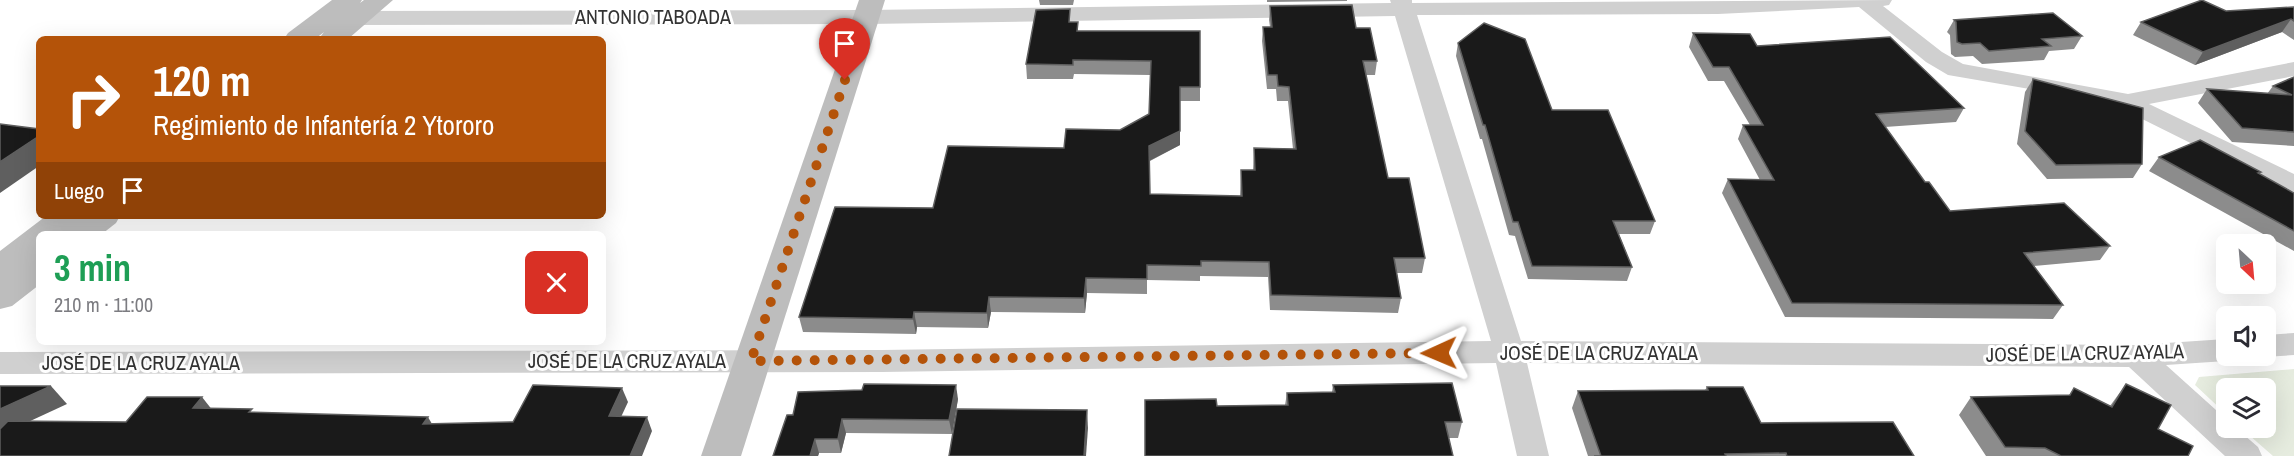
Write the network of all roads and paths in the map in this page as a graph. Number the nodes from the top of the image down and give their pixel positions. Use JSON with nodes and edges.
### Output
{"nodes":[{"id":1,"x":380,"y":0,"type":"edge"},
{"id":2,"x":1872,"y":0,"type":"edge"},
{"id":3,"x":1402,"y":5,"type":"edge"},
{"id":4,"x":870,"y":8,"type":"edge"},
{"id":5,"x":353,"y":9,"type":"edge"},
{"id":6,"x":328,"y":29,"type":"edge"},
{"id":7,"x":307,"y":36,"type":"edge"},
{"id":8,"x":2294,"y":69,"type":"edge"},
{"id":9,"x":2126,"y":100,"type":"junction"},
{"id":10,"x":2294,"y":184,"type":"edge"},
{"id":11,"x":64,"y":219,"type":"edge"},
{"id":12,"x":100,"y":219,"type":"edge"},
{"id":13,"x":48,"y":231,"type":"edge"},
{"id":14,"x":85,"y":231,"type":"edge"},
{"id":15,"x":36,"y":240,"type":"edge"},
{"id":16,"x":0,"y":268,"type":"edge"},
{"id":17,"x":36,"y":269,"type":"edge"},
{"id":18,"x":0,"y":297,"type":"edge"},
{"id":19,"x":2294,"y":344,"type":"edge"},
{"id":20,"x":2276,"y":345,"type":"edge"},
{"id":21,"x":2216,"y":351,"type":"edge"},
{"id":22,"x":1509,"y":352,"type":"junction"},
{"id":23,"x":2136,"y":356,"type":"junction"},
{"id":24,"x":751,"y":361,"type":"junction"},
{"id":25,"x":0,"y":363,"type":"edge"},
{"id":26,"x":722,"y":456,"type":"edge"},
{"id":27,"x":1533,"y":456,"type":"edge"},
{"id":28,"x":2246,"y":456,"type":"edge"}],
"edges":[{"from":1,"to":5,"type":"street"},
{"from":2,"to":3,"type":"street","name":"ANTONIO TABOADA"},
{"from":2,"to":9,"type":"street"},
{"from":3,"to":4,"type":"street","name":"ANTONIO TABOADA"},
{"from":3,"to":22,"type":"street"},
{"from":4,"to":5,"type":"street","name":"ANTONIO TABOADA"},
{"from":4,"to":24,"type":"street"},
{"from":5,"to":6,"type":"street"},
{"from":6,"to":7,"type":"street"},
{"from":8,"to":9,"type":"street"},
{"from":9,"to":10,"type":"street"},
{"from":11,"to":13,"type":"street"},
{"from":12,"to":14,"type":"street"},
{"from":15,"to":16,"type":"street"},
{"from":17,"to":18,"type":"street"},
{"from":19,"to":20,"type":"street"},
{"from":21,"to":23,"type":"street","name":"JOSÉ DE LA CRUZ AYALA"},
{"from":22,"to":23,"type":"street","name":"JOSÉ DE LA CRUZ AYALA"},
{"from":22,"to":24,"type":"street","name":"JOSÉ DE LA CRUZ AYALA"},
{"from":22,"to":27,"type":"street"},
{"from":23,"to":28,"type":"street"},
{"from":24,"to":25,"type":"street","name":"JOSÉ DE LA CRUZ AYALA"},
{"from":24,"to":26,"type":"street"}]}
